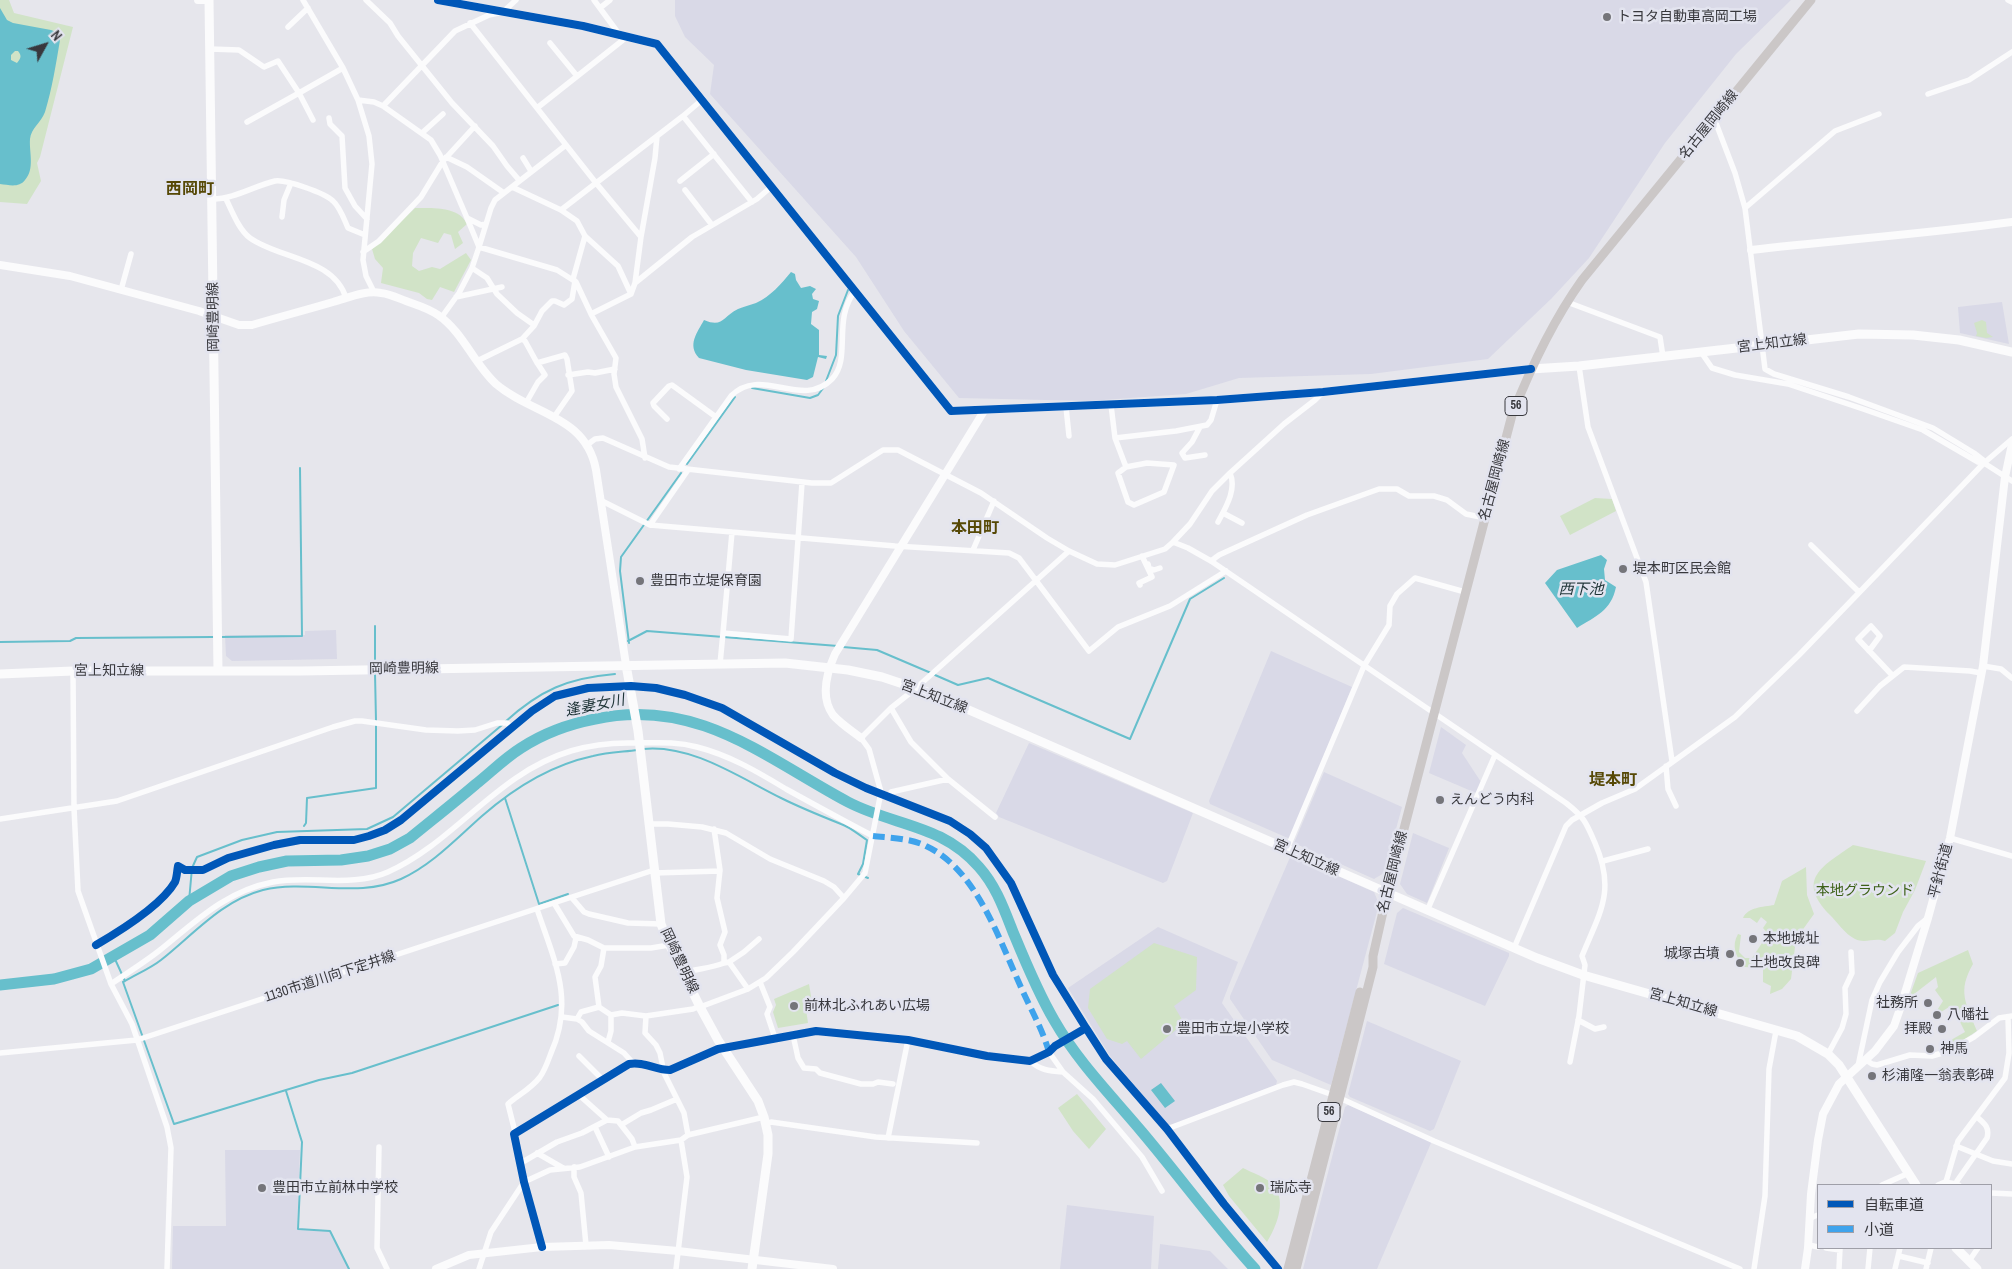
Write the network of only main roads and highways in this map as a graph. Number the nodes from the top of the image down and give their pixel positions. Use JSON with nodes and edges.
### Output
{"nodes":[{"id":1,"x":208,"y":0,"type":"edge"},
{"id":2,"x":1811,"y":0,"type":"edge"},
{"id":3,"x":2012,"y":352,"type":"edge"},
{"id":4,"x":1531,"y":369,"type":"junction"},
{"id":5,"x":626,"y":665,"type":"junction"},
{"id":6,"x":218,"y":671,"type":"junction"},
{"id":7,"x":0,"y":674,"type":"edge"},
{"id":8,"x":1387,"y":894,"type":"junction"},
{"id":9,"x":1336,"y":1097,"type":"junction"},
{"id":10,"x":1915,"y":1184,"type":"edge"},
{"id":11,"x":1957,"y":1249,"type":"edge"},
{"id":12,"x":752,"y":1265,"type":"edge"},
{"id":13,"x":1288,"y":1269,"type":"edge"},
{"id":14,"x":1296,"y":1269,"type":"edge"},
{"id":15,"x":1977,"y":1269,"type":"edge"}],
"edges":[{"from":1,"to":6,"type":"main road","name":"岡崎豊明線"},
{"from":2,"to":4,"type":"main road","name":"名古屋岡崎線","number":"56"},
{"from":3,"to":4,"type":"main road","name":"宮上知立線"},
{"from":4,"to":8,"type":"main road","name":"名古屋岡崎線","number":"56"},
{"from":5,"to":6,"type":"main road","name":"岡崎豊明線"},
{"from":5,"to":8,"type":"main road","name":"宮上知立線"},
{"from":5,"to":12,"type":"main road","name":"岡崎豊明線"},
{"from":6,"to":7,"type":"main road","name":"宮上知立線"},
{"from":8,"to":9,"type":"main road","name":"名古屋岡崎線","number":"56"},
{"from":8,"to":10,"type":"main road","name":"宮上知立線"},
{"from":9,"to":13,"type":"main road","name":"名古屋岡崎線","number":"56"},
{"from":9,"to":14,"type":"main road","name":"名古屋岡崎線","number":"56"},
{"from":11,"to":15,"type":"main road"}]}
